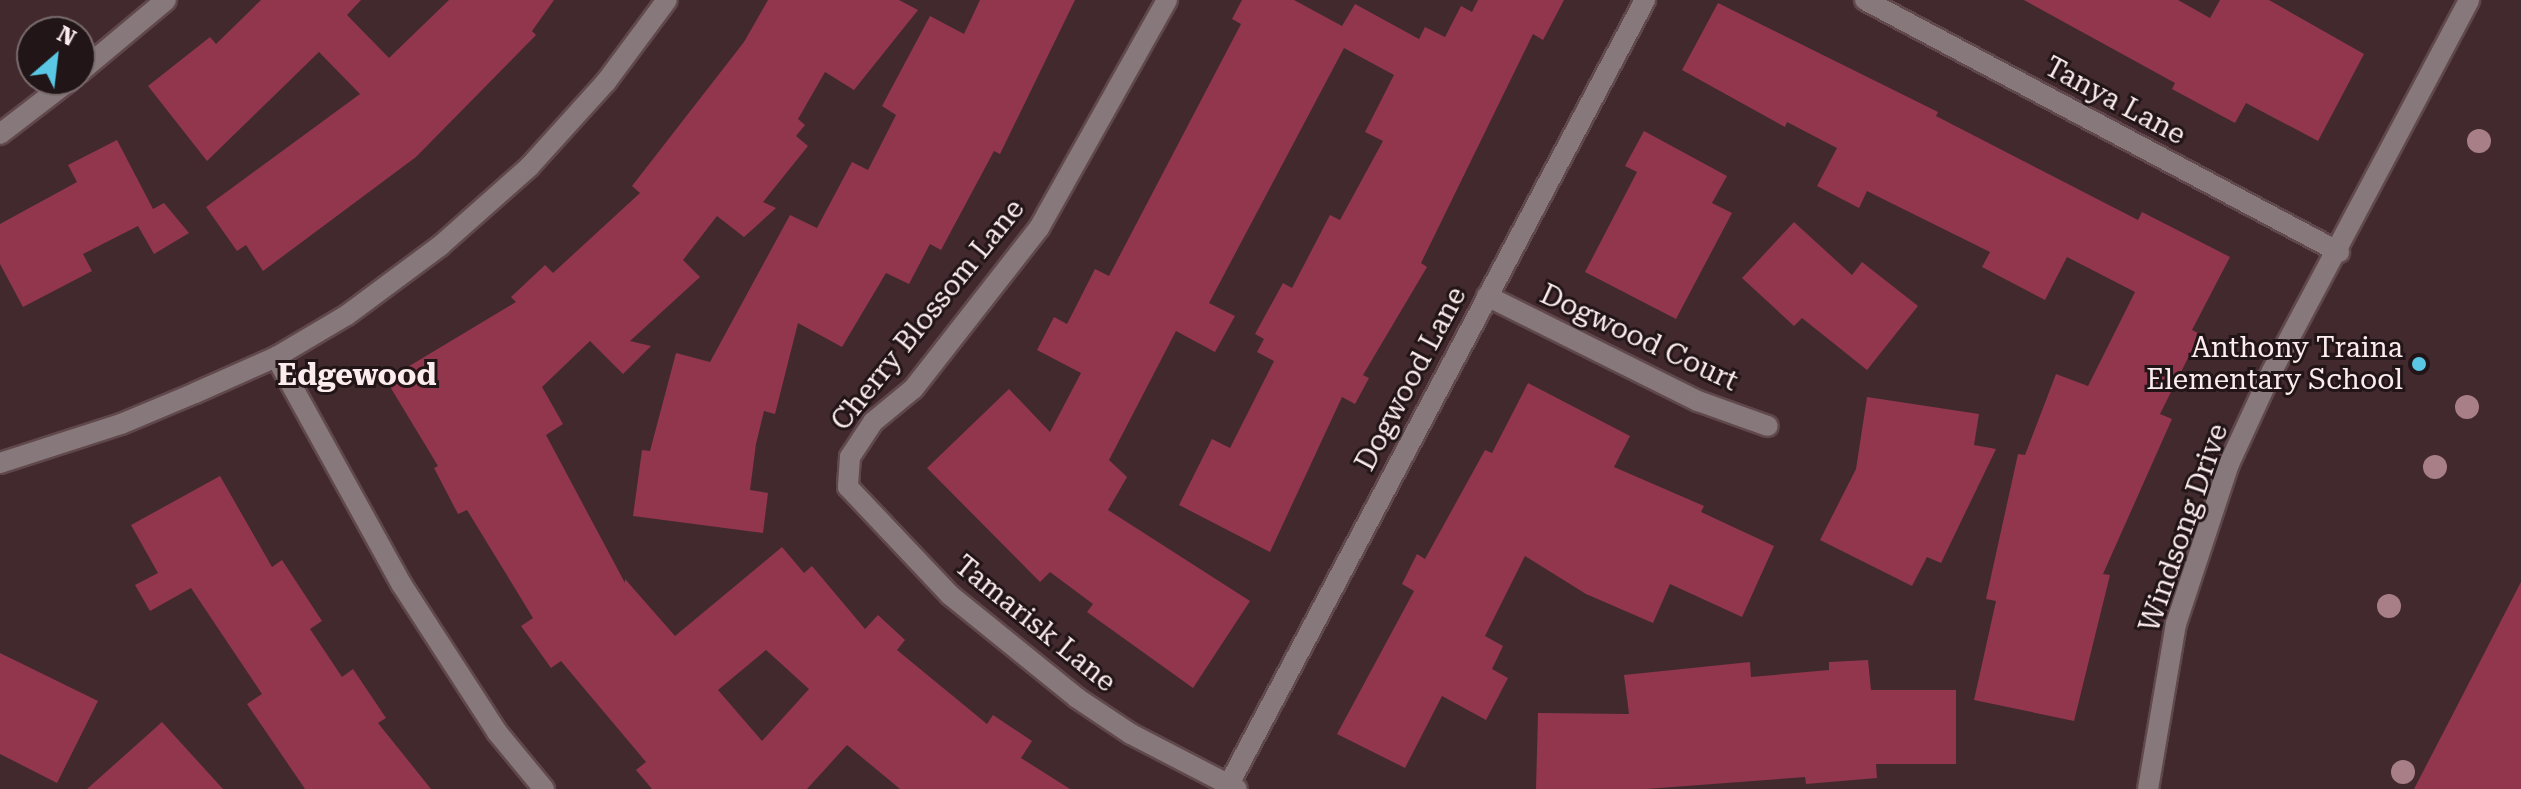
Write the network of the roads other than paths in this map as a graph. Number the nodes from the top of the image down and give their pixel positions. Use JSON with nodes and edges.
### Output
{"nodes":[{"id":1,"x":166,"y":0,"type":"edge"},
{"id":2,"x":667,"y":0,"type":"edge"},
{"id":3,"x":1167,"y":0,"type":"edge"},
{"id":4,"x":1645,"y":0,"type":"edge"},
{"id":5,"x":1865,"y":0,"type":"edge"},
{"id":6,"x":2469,"y":0,"type":"edge"},
{"id":7,"x":96,"y":59,"type":"edge"},
{"id":8,"x":49,"y":96,"type":"edge"},
{"id":9,"x":0,"y":134,"type":"edge"},
{"id":10,"x":2339,"y":252,"type":"junction"},
{"id":11,"x":1487,"y":296,"type":"junction"},
{"id":12,"x":276,"y":357,"type":"junction"},
{"id":13,"x":1768,"y":426,"type":"dead end"},
{"id":14,"x":850,"y":457,"type":"joint"},
{"id":15,"x":0,"y":463,"type":"edge"},
{"id":16,"x":1233,"y":787,"type":"edge"},
{"id":17,"x":544,"y":789,"type":"edge"},
{"id":18,"x":2148,"y":789,"type":"edge"}],
"edges":[{"from":1,"to":7,"type":"street"},
{"from":2,"to":12,"type":"street"},
{"from":3,"to":14,"type":"street","name":"Cherry Blossom Lane"},
{"from":4,"to":11,"type":"street","name":"Dogwood Lane"},
{"from":5,"to":10,"type":"street","name":"Tanya Lane"},
{"from":6,"to":10,"type":"street","name":"Windsong Drive"},
{"from":8,"to":9,"type":"street"},
{"from":10,"to":18,"type":"street","name":"Windsong Drive"},
{"from":11,"to":13,"type":"street","name":"Dogwood Court"},
{"from":11,"to":16,"type":"street","name":"Dogwood Lane"},
{"from":12,"to":15,"type":"street"},
{"from":12,"to":17,"type":"street"},
{"from":14,"to":16,"type":"street","name":"Tamarisk Lane"}]}
